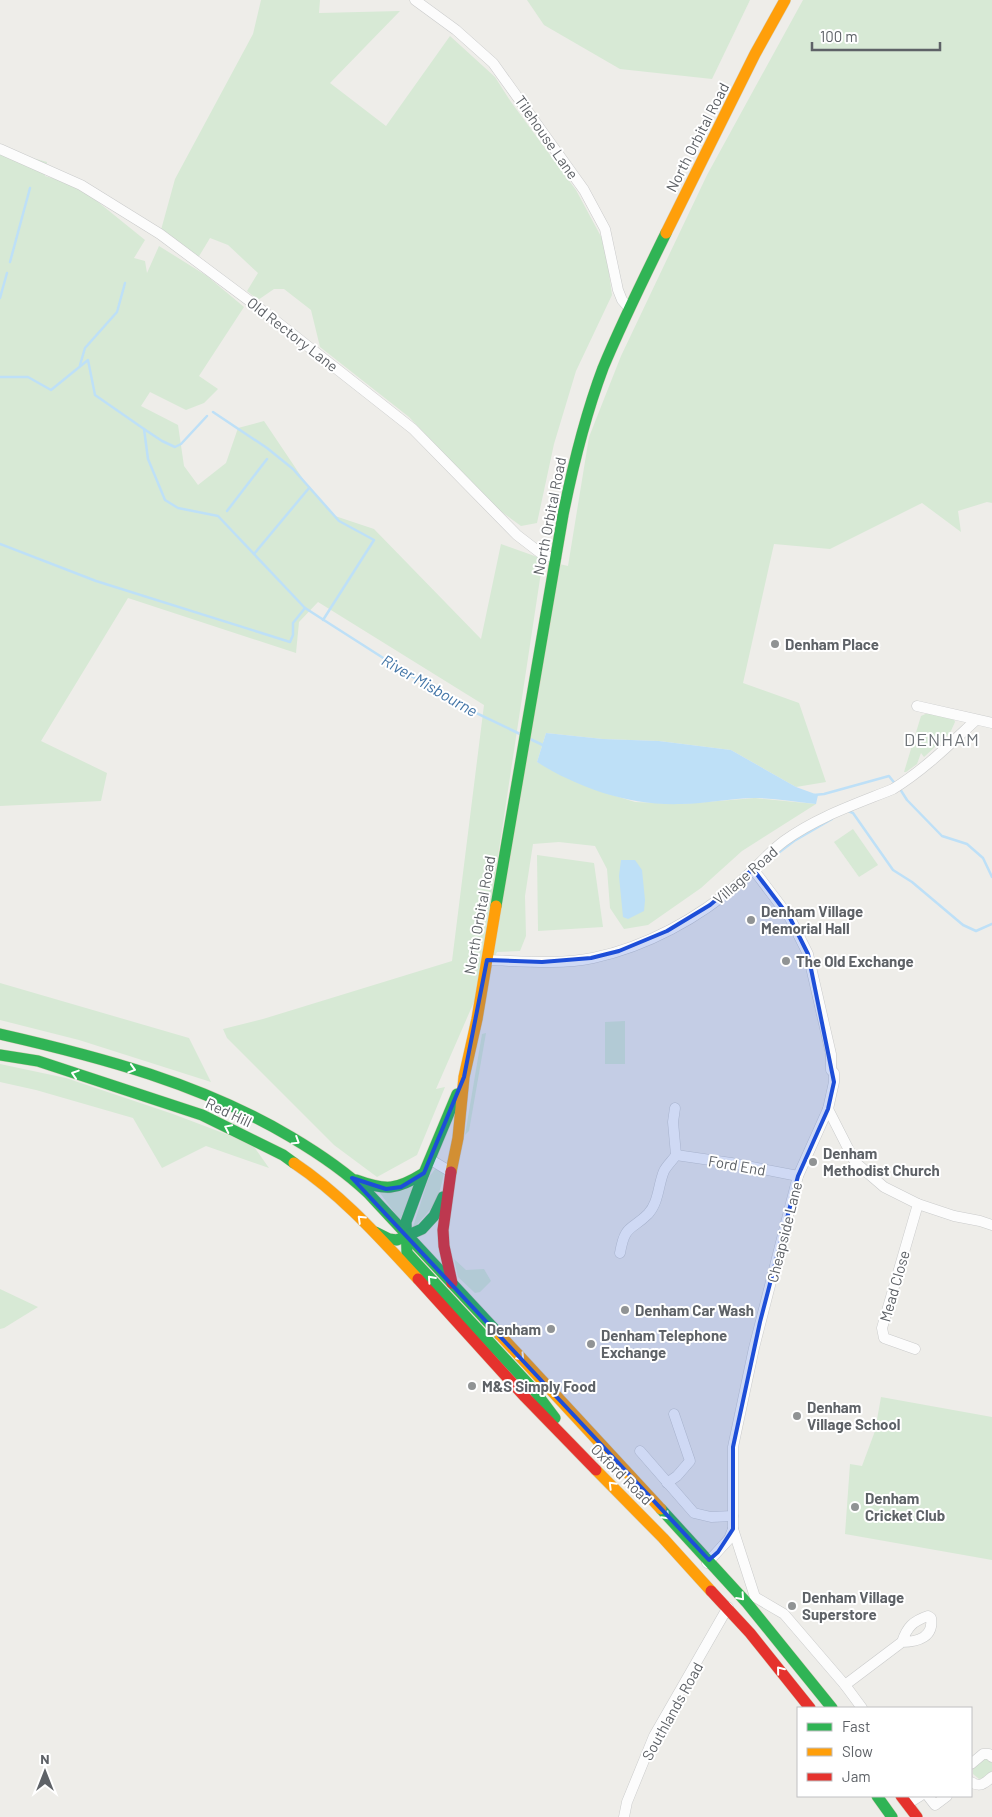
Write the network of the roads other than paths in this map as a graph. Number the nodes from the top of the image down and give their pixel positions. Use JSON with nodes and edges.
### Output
{"nodes":[{"id":1,"x":415,"y":0,"type":"edge"},
{"id":2,"x":785,"y":0,"type":"edge"},
{"id":3,"x":0,"y":149,"type":"edge"},
{"id":4,"x":628,"y":308,"type":"junction"},
{"id":5,"x":556,"y":558,"type":"junction"},
{"id":6,"x":917,"y":706,"type":"dead end"},
{"id":7,"x":976,"y":720,"type":"junction"},
{"id":8,"x":992,"y":723,"type":"edge"},
{"id":9,"x":753,"y":869,"type":"junction"},
{"id":10,"x":487,"y":960,"type":"junction"},
{"id":11,"x":0,"y":1034,"type":"edge"},
{"id":12,"x":0,"y":1055,"type":"edge"},
{"id":13,"x":464,"y":1077,"type":"junction"},
{"id":14,"x":675,"y":1108,"type":"dead end"},
{"id":15,"x":828,"y":1109,"type":"junction"},
{"id":16,"x":458,"y":1138,"type":"junction"},
{"id":17,"x":439,"y":1139,"type":"junction"},
{"id":18,"x":676,"y":1155,"type":"junction"},
{"id":19,"x":431,"y":1160,"type":"junction"},
{"id":20,"x":424,"y":1173,"type":"junction"},
{"id":21,"x":450,"y":1176,"type":"junction"},
{"id":22,"x":798,"y":1176,"type":"junction"},
{"id":23,"x":352,"y":1178,"type":"junction"},
{"id":24,"x":918,"y":1204,"type":"junction"},
{"id":25,"x":992,"y":1225,"type":"edge"},
{"id":26,"x":374,"y":1232,"type":"junction"},
{"id":27,"x":407,"y":1235,"type":"junction"},
{"id":28,"x":620,"y":1253,"type":"dead end"},
{"id":29,"x":407,"y":1267,"type":"joint"},
{"id":30,"x":452,"y":1283,"type":"junction"},
{"id":31,"x":914,"y":1349,"type":"dead end"},
{"id":32,"x":674,"y":1414,"type":"dead end"},
{"id":33,"x":640,"y":1451,"type":"dead end"},
{"id":34,"x":588,"y":1462,"type":"junction"},
{"id":35,"x":668,"y":1483,"type":"junction"},
{"id":36,"x":733,"y":1516,"type":"junction"},
{"id":37,"x":733,"y":1529,"type":"junction"},
{"id":38,"x":709,"y":1560,"type":"junction"},
{"id":39,"x":729,"y":1608,"type":"junction"},
{"id":40,"x":902,"y":1642,"type":"dead end"},
{"id":41,"x":845,"y":1686,"type":"junction"},
{"id":42,"x":809,"y":1707,"type":"edge"},
{"id":43,"x":831,"y":1707,"type":"edge"},
{"id":44,"x":861,"y":1707,"type":"edge"},
{"id":45,"x":992,"y":1757,"type":"edge"},
{"id":46,"x":972,"y":1763,"type":"edge"},
{"id":47,"x":992,"y":1777,"type":"edge"},
{"id":48,"x":972,"y":1782,"type":"edge"},
{"id":49,"x":878,"y":1797,"type":"edge"},
{"id":50,"x":929,"y":1797,"type":"edge"},
{"id":51,"x":946,"y":1797,"type":"edge"},
{"id":52,"x":904,"y":1800,"type":"edge"},
{"id":53,"x":624,"y":1817,"type":"edge"},
{"id":54,"x":892,"y":1817,"type":"edge"},
{"id":55,"x":917,"y":1817,"type":"edge"}],
"edges":[{"from":1,"to":4,"type":"street","name":"Tilehouse Lane"},
{"from":2,"to":4,"type":"main road","name":"North Orbital Road"},
{"from":3,"to":5,"type":"street","name":"Old Rectory Lane"},
{"from":4,"to":5,"type":"main road","name":"North Orbital Road"},
{"from":5,"to":10,"type":"main road","name":"North Orbital Road"},
{"from":6,"to":7,"type":"street"},
{"from":7,"to":8,"type":"street"},
{"from":7,"to":9,"type":"street","name":"Village Road"},
{"from":9,"to":10,"type":"street","name":"Village Road"},
{"from":9,"to":15,"type":"street","name":"Cheapside Lane"},
{"from":10,"to":13,"type":"main road","name":"North Orbital Road"},
{"from":11,"to":23,"type":"main road","name":"Red Hill","one_way":true},
{"from":26,"to":12,"type":"main road","name":"Red Hill","one_way":true},
{"from":13,"to":16,"type":"main road","name":"North Orbital Road"},
{"from":13,"to":17,"type":"main road","name":"North Orbital Road"},
{"from":14,"to":18,"type":"street"},
{"from":15,"to":22,"type":"street","name":"Cheapside Lane"},
{"from":15,"to":24,"type":"street"},
{"from":16,"to":17,"type":"street"},
{"from":16,"to":21,"type":"main road","name":"North Orbital Road"},
{"from":17,"to":19,"type":"main road","name":"North Orbital Road"},
{"from":18,"to":22,"type":"street","name":"Ford End"},
{"from":18,"to":28,"type":"street"},
{"from":19,"to":20,"type":"main road","name":"North Orbital Road"},
{"from":19,"to":21,"type":"street"},
{"from":20,"to":23,"type":"main road"},
{"from":20,"to":27,"type":"main road","name":"North Orbital Road"},
{"from":21,"to":27,"type":"main road"},
{"from":21,"to":30,"type":"main road","name":"North Orbital Road"},
{"from":22,"to":36,"type":"street","name":"Cheapside Lane"},
{"from":23,"to":27,"type":"main road","name":"Red Hill"},
{"from":24,"to":25,"type":"street"},
{"from":24,"to":31,"type":"street","name":"Mead Close"},
{"from":26,"to":27,"type":"main road"},
{"from":26,"to":29,"type":"main road","name":"Red Hill"},
{"from":27,"to":30,"type":"main road","name":"Oxford Road"},
{"from":34,"to":27,"type":"main road","one_way":true},
{"from":29,"to":34,"type":"main road","name":"Oxford Road"},
{"from":30,"to":38,"type":"main road","name":"Oxford Road","one_way":true},
{"from":32,"to":35,"type":"street"},
{"from":33,"to":35,"type":"street"},
{"from":39,"to":34,"type":"main road","name":"Oxford Road","one_way":true},
{"from":35,"to":36,"type":"street"},
{"from":36,"to":37,"type":"street","name":"Cheapside Lane"},
{"from":37,"to":38,"type":"street"},
{"from":37,"to":41,"type":"street","name":"Cheapside Lane"},
{"from":38,"to":39,"type":"street"},
{"from":38,"to":43,"type":"main road","name":"Oxford Road","one_way":true},
{"from":42,"to":39,"type":"main road","name":"Oxford Road","one_way":true},
{"from":39,"to":53,"type":"street","name":"Southlands Road"},
{"from":40,"to":41,"type":"street"},
{"from":41,"to":44,"type":"street","name":"Cheapside Lane"},
{"from":45,"to":46,"type":"street"},
{"from":47,"to":48,"type":"street"},
{"from":49,"to":54,"type":"main road"},
{"from":50,"to":51,"type":"street"},
{"from":52,"to":55,"type":"main road"}]}
